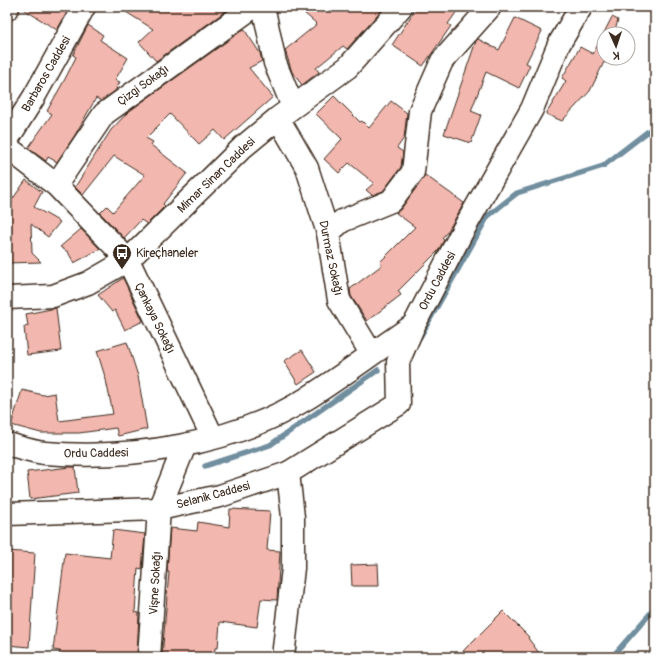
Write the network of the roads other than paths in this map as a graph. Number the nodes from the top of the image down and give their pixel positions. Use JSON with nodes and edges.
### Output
{"nodes":[{"id":1,"x":84,"y":7,"type":"edge"},
{"id":2,"x":253,"y":7,"type":"edge"},
{"id":3,"x":265,"y":7,"type":"edge"},
{"id":4,"x":401,"y":7,"type":"edge"},
{"id":5,"x":490,"y":7,"type":"edge"},
{"id":6,"x":581,"y":7,"type":"edge"},
{"id":7,"x":286,"y":112,"type":"junction"},
{"id":8,"x":7,"y":140,"type":"edge"},
{"id":9,"x":7,"y":147,"type":"edge"},
{"id":10,"x":56,"y":185,"type":"junction"},
{"id":11,"x":328,"y":233,"type":"junction"},
{"id":12,"x":128,"y":260,"type":"junction"},
{"id":13,"x":7,"y":298,"type":"edge"},
{"id":14,"x":414,"y":325,"type":"junction"},
{"id":15,"x":372,"y":353,"type":"junction"},
{"id":16,"x":213,"y":438,"type":"junction"},
{"id":17,"x":7,"y":444,"type":"edge"},
{"id":18,"x":185,"y":445,"type":"junction"},
{"id":19,"x":288,"y":473,"type":"junction"},
{"id":20,"x":159,"y":509,"type":"junction"},
{"id":21,"x":7,"y":514,"type":"edge"},
{"id":22,"x":149,"y":657,"type":"edge"},
{"id":23,"x":283,"y":657,"type":"edge"}],
"edges":[{"from":1,"to":8,"type":"street","name":"Barbaros Caddesi"},
{"from":2,"to":10,"type":"street","name":"Çizgi Sokağı"},
{"from":3,"to":7,"type":"street","name":"Durmaz Sokağı"},
{"from":4,"to":7,"type":"street","name":"Mimar Sinan Caddesi"},
{"from":5,"to":11,"type":"street"},
{"from":6,"to":14,"type":"street","name":"Ordu Caddesi"},
{"from":7,"to":11,"type":"street","name":"Durmaz Sokağı"},
{"from":7,"to":12,"type":"street","name":"Mimar Sinan Caddesi"},
{"from":9,"to":10,"type":"street","name":"Çankaya Sokağı"},
{"from":10,"to":12,"type":"street","name":"Çankaya Sokağı"},
{"from":11,"to":15,"type":"street","name":"Durmaz Sokağı"},
{"from":12,"to":13,"type":"street","name":"Mimar Sinan Caddesi"},
{"from":12,"to":16,"type":"street","name":"Çankaya Sokağı"},
{"from":14,"to":15,"type":"street","name":"Ordu Caddesi"},
{"from":14,"to":19,"type":"street","name":"Selanik Caddesi"},
{"from":15,"to":16,"type":"street","name":"Ordu Caddesi"},
{"from":16,"to":18,"type":"street","name":"Ordu Caddesi"},
{"from":17,"to":18,"type":"street","name":"Ordu Caddesi"},
{"from":18,"to":20,"type":"street"},
{"from":19,"to":20,"type":"street","name":"Selanik Caddesi"},
{"from":19,"to":23,"type":"street"},
{"from":20,"to":21,"type":"street","name":"Selanik Caddesi"},
{"from":20,"to":22,"type":"street","name":"Vişne Sokağı"}]}
